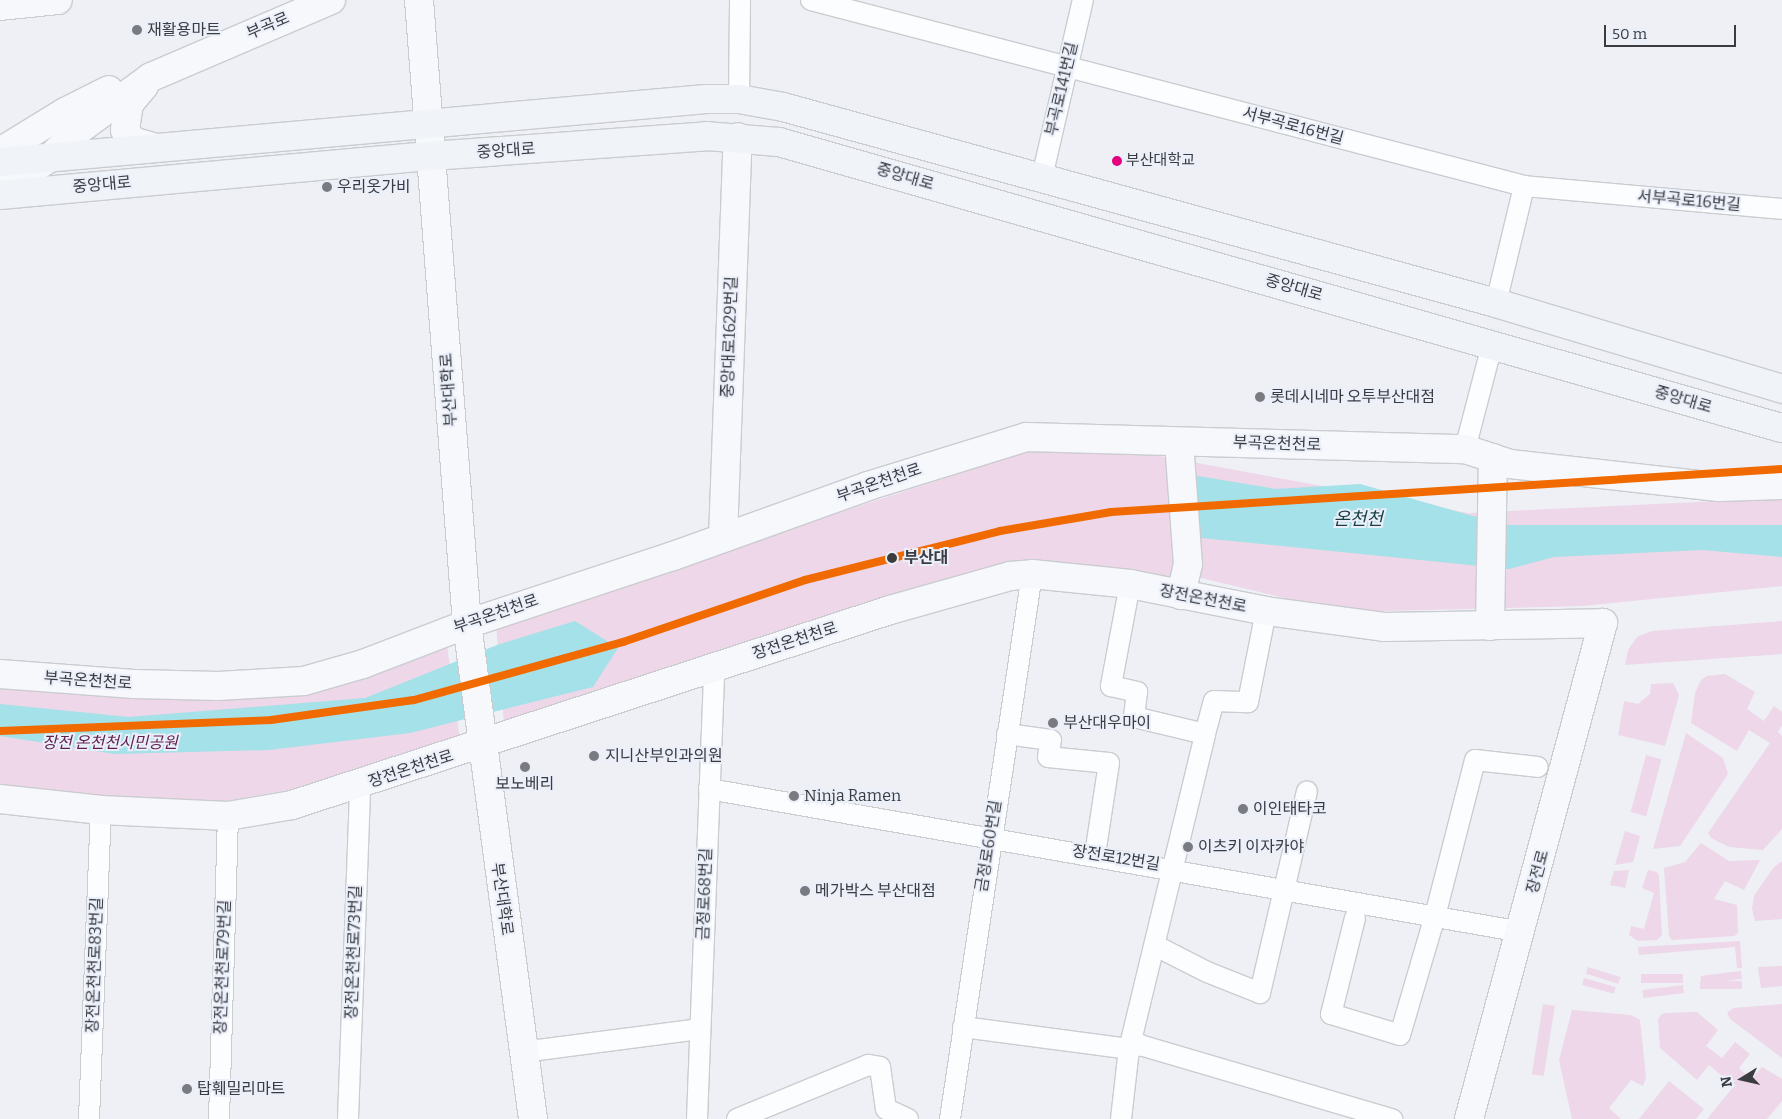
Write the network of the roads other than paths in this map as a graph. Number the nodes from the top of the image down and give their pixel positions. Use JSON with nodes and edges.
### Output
{"nodes":[{"id":1,"x":58,"y":0,"type":"edge"},
{"id":2,"x":331,"y":0,"type":"edge"},
{"id":3,"x":419,"y":0,"type":"edge"},
{"id":4,"x":740,"y":0,"type":"edge"},
{"id":5,"x":811,"y":0,"type":"edge"},
{"id":6,"x":1083,"y":0,"type":"edge"},
{"id":7,"x":0,"y":6,"type":"edge"},
{"id":8,"x":1067,"y":67,"type":"junction"},
{"id":9,"x":152,"y":77,"type":"junction"},
{"id":10,"x":739,"y":99,"type":"junction"},
{"id":11,"x":428,"y":124,"type":"junction"},
{"id":12,"x":738,"y":136,"type":"junction"},
{"id":13,"x":156,"y":148,"type":"junction"},
{"id":14,"x":0,"y":152,"type":"edge"},
{"id":15,"x":431,"y":156,"type":"junction"},
{"id":16,"x":51,"y":157,"type":"junction"},
{"id":17,"x":0,"y":162,"type":"edge"},
{"id":18,"x":1042,"y":177,"type":"junction"},
{"id":19,"x":1524,"y":186,"type":"junction"},
{"id":20,"x":0,"y":193,"type":"edge"},
{"id":21,"x":1782,"y":209,"type":"edge"},
{"id":22,"x":1496,"y":303,"type":"junction"},
{"id":23,"x":1492,"y":345,"type":"junction"},
{"id":24,"x":1782,"y":389,"type":"edge"},
{"id":25,"x":1782,"y":428,"type":"edge"},
{"id":26,"x":1179,"y":449,"type":"junction"},
{"id":27,"x":1465,"y":449,"type":"junction"},
{"id":28,"x":1492,"y":464,"type":"junction"},
{"id":29,"x":1776,"y":485,"type":"edge"},
{"id":30,"x":723,"y":538,"type":"junction"},
{"id":31,"x":1032,"y":574,"type":"junction"},
{"id":32,"x":1130,"y":584,"type":"junction"},
{"id":33,"x":1181,"y":595,"type":"junction"},
{"id":34,"x":1266,"y":611,"type":"junction"},
{"id":35,"x":1490,"y":616,"type":"junction"},
{"id":36,"x":1603,"y":623,"type":"joint"},
{"id":37,"x":466,"y":624,"type":"junction"},
{"id":38,"x":714,"y":669,"type":"junction"},
{"id":39,"x":0,"y":674,"type":"edge"},
{"id":40,"x":1007,"y":734,"type":"junction"},
{"id":41,"x":1204,"y":734,"type":"junction"},
{"id":42,"x":481,"y":746,"type":"junction"},
{"id":43,"x":1538,"y":767,"type":"dead end"},
{"id":44,"x":360,"y":785,"type":"junction"},
{"id":45,"x":709,"y":789,"type":"junction"},
{"id":46,"x":1307,"y":791,"type":"dead end"},
{"id":47,"x":0,"y":799,"type":"edge"},
{"id":48,"x":101,"y":810,"type":"junction"},
{"id":49,"x":228,"y":816,"type":"junction"},
{"id":50,"x":990,"y":837,"type":"junction"},
{"id":51,"x":1095,"y":855,"type":"junction"},
{"id":52,"x":1174,"y":868,"type":"junction"},
{"id":53,"x":1285,"y":888,"type":"junction"},
{"id":54,"x":1435,"y":916,"type":"junction"},
{"id":55,"x":1355,"y":918,"type":"dead end"},
{"id":56,"x":1522,"y":932,"type":"junction"},
{"id":57,"x":1156,"y":946,"type":"junction"},
{"id":58,"x":963,"y":1027,"type":"junction"},
{"id":59,"x":699,"y":1029,"type":"junction"},
{"id":60,"x":1129,"y":1049,"type":"junction"},
{"id":61,"x":523,"y":1052,"type":"junction"},
{"id":62,"x":89,"y":1119,"type":"edge"},
{"id":63,"x":218,"y":1119,"type":"edge"},
{"id":64,"x":348,"y":1119,"type":"edge"},
{"id":65,"x":533,"y":1119,"type":"edge"},
{"id":66,"x":697,"y":1119,"type":"edge"},
{"id":67,"x":736,"y":1119,"type":"edge"},
{"id":68,"x":908,"y":1119,"type":"edge"},
{"id":69,"x":950,"y":1119,"type":"edge"},
{"id":70,"x":1121,"y":1119,"type":"edge"},
{"id":71,"x":1392,"y":1119,"type":"edge"},
{"id":72,"x":1470,"y":1119,"type":"edge"}],
"edges":[{"from":1,"to":7,"type":"main road"},
{"from":2,"to":9,"type":"main road","name":"부곡로"},
{"from":3,"to":11,"type":"main road","name":"부산대학로"},
{"from":4,"to":10,"type":"street"},
{"from":5,"to":8,"type":"street","name":"서부곡로16번길"},
{"from":6,"to":8,"type":"street","name":"부곡로141번길"},
{"from":8,"to":18,"type":"street","name":"부곡로141번길"},
{"from":8,"to":19,"type":"street","name":"서부곡로16번길"},
{"from":9,"to":13,"type":"main road"},
{"from":9,"to":14,"type":"main road","name":"부곡로"},
{"from":9,"to":16,"type":"main road","name":"부곡로"},
{"from":10,"to":11,"type":"main road","name":"중앙대로"},
{"from":10,"to":18,"type":"main road","name":"중앙대로"},
{"from":11,"to":13,"type":"main road","name":"중앙대로"},
{"from":11,"to":15,"type":"main road","name":"부산대학로"},
{"from":12,"to":15,"type":"main road","name":"중앙대로"},
{"from":12,"to":23,"type":"main road","name":"중앙대로"},
{"from":12,"to":30,"type":"main road","name":"중앙대로1629번길"},
{"from":13,"to":16,"type":"main road","name":"중앙대로"},
{"from":15,"to":20,"type":"main road","name":"중앙대로"},
{"from":15,"to":37,"type":"main road","name":"부산대학로"},
{"from":16,"to":17,"type":"main road","name":"중앙대로"},
{"from":16,"to":20,"type":"main road","name":"부곡로"},
{"from":18,"to":22,"type":"main road","name":"중앙대로"},
{"from":19,"to":21,"type":"street","name":"서부곡로16번길"},
{"from":19,"to":22,"type":"street"},
{"from":22,"to":24,"type":"main road","name":"중앙대로"},
{"from":23,"to":25,"type":"main road","name":"중앙대로"},
{"from":23,"to":27,"type":"street"},
{"from":26,"to":27,"type":"main road","name":"부곡온천천로"},
{"from":26,"to":30,"type":"main road","name":"부곡온천천로"},
{"from":26,"to":33,"type":"main road"},
{"from":27,"to":28,"type":"main road","name":"부곡온천천로"},
{"from":28,"to":29,"type":"main road","name":"부곡온천천로"},
{"from":28,"to":35,"type":"main road"},
{"from":30,"to":37,"type":"main road","name":"부곡온천천로"},
{"from":31,"to":32,"type":"main road","name":"장전온천천로"},
{"from":31,"to":38,"type":"main road","name":"장전온천천로"},
{"from":31,"to":40,"type":"street","name":"금정로60번길"},
{"from":32,"to":33,"type":"main road","name":"장전온천천로"},
{"from":32,"to":41,"type":"street"},
{"from":33,"to":34,"type":"main road","name":"장전온천천로"},
{"from":34,"to":35,"type":"main road","name":"장전온천천로"},
{"from":34,"to":41,"type":"street"},
{"from":35,"to":36,"type":"main road","name":"장전온천천로"},
{"from":36,"to":56,"type":"main road","name":"장전로"},
{"from":37,"to":39,"type":"main road","name":"부곡온천천로"},
{"from":37,"to":42,"type":"main road","name":"부산대학로"},
{"from":38,"to":42,"type":"main road","name":"장전온천천로"},
{"from":38,"to":45,"type":"street","name":"금정로68번길"},
{"from":40,"to":50,"type":"street","name":"금정로60번길"},
{"from":40,"to":51,"type":"street"},
{"from":41,"to":52,"type":"street"},
{"from":42,"to":44,"type":"main road","name":"장전온천천로"},
{"from":42,"to":61,"type":"main road","name":"부산대학로"},
{"from":43,"to":54,"type":"street"},
{"from":44,"to":49,"type":"main road","name":"장전온천천로"},
{"from":44,"to":64,"type":"street","name":"장전온천천로73번길"},
{"from":45,"to":50,"type":"street","name":"장전로12번길"},
{"from":45,"to":59,"type":"street","name":"금정로68번길"},
{"from":46,"to":53,"type":"street"},
{"from":47,"to":48,"type":"main road","name":"장전온천천로"},
{"from":48,"to":49,"type":"main road","name":"장전온천천로"},
{"from":48,"to":62,"type":"street","name":"장전온천천로83번길"},
{"from":49,"to":63,"type":"street","name":"장전온천천로79번길"},
{"from":50,"to":51,"type":"street","name":"장전로12번길"},
{"from":50,"to":58,"type":"street","name":"금정로60번길"},
{"from":51,"to":52,"type":"street","name":"장전로12번길"},
{"from":52,"to":53,"type":"street","name":"장전로12번길"},
{"from":52,"to":57,"type":"street"},
{"from":53,"to":54,"type":"street","name":"장전로12번길"},
{"from":53,"to":57,"type":"street"},
{"from":54,"to":55,"type":"street"},
{"from":54,"to":56,"type":"street","name":"장전로12번길"},
{"from":56,"to":72,"type":"main road","name":"장전로"},
{"from":57,"to":60,"type":"street"},
{"from":58,"to":60,"type":"street"},
{"from":58,"to":69,"type":"street","name":"금정로60번길"},
{"from":59,"to":61,"type":"street"},
{"from":59,"to":66,"type":"street","name":"금정로68번길"},
{"from":60,"to":70,"type":"street"},
{"from":60,"to":71,"type":"street"},
{"from":61,"to":65,"type":"main road","name":"부산대학로"},
{"from":67,"to":68,"type":"street"}]}
